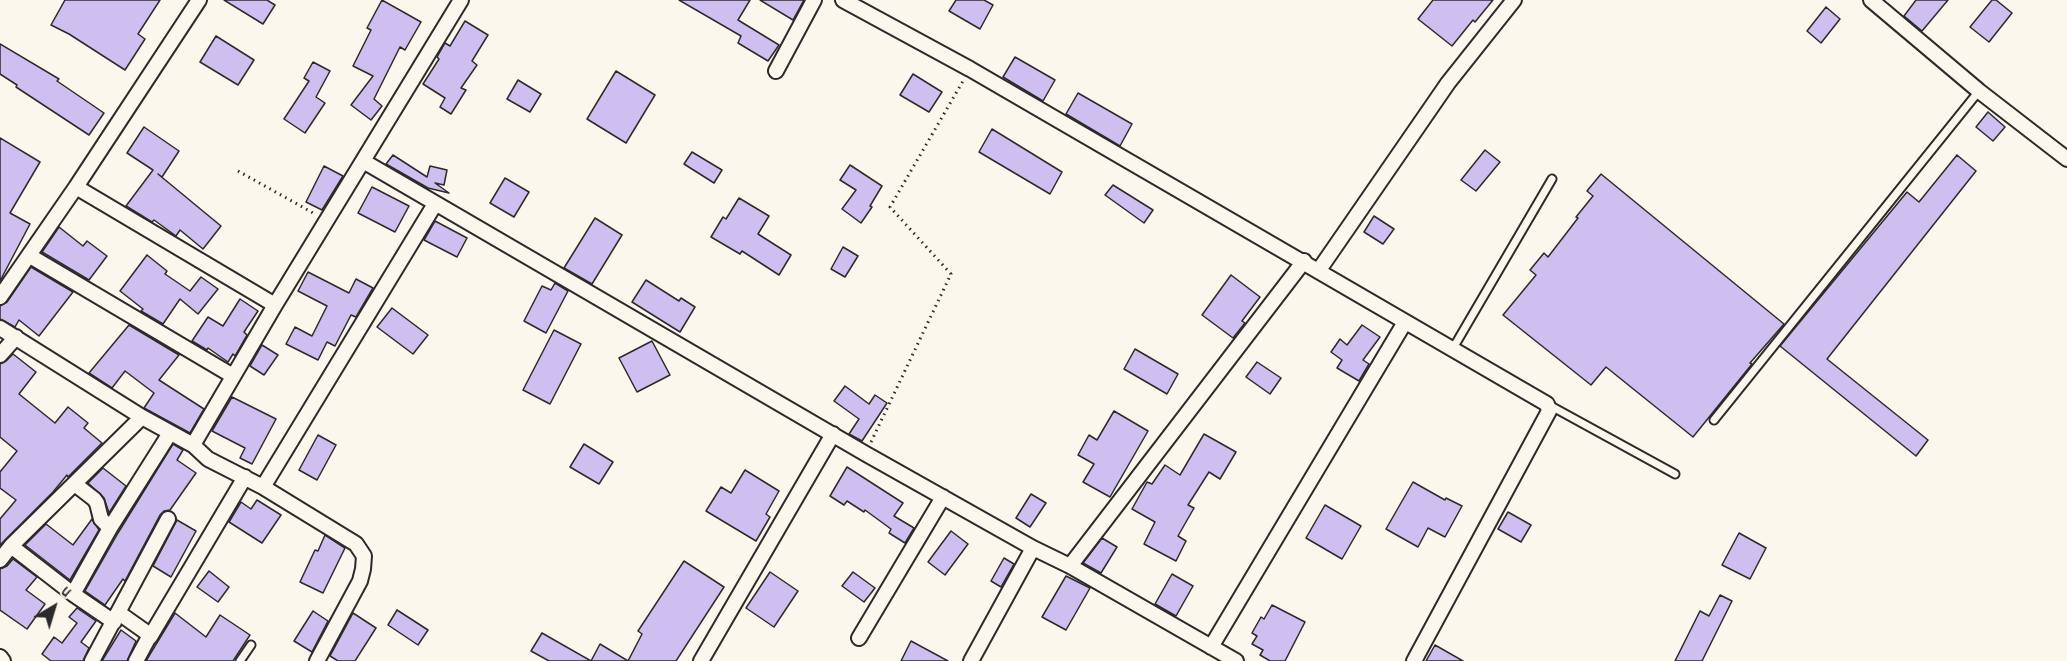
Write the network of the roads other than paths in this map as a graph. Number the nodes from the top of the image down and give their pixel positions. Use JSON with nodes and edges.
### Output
{"nodes":[{"id":1,"x":199,"y":0,"type":"edge"},
{"id":2,"x":461,"y":0,"type":"edge"},
{"id":3,"x":814,"y":0,"type":"edge"},
{"id":4,"x":843,"y":0,"type":"edge"},
{"id":5,"x":1514,"y":0,"type":"edge"},
{"id":6,"x":1872,"y":0,"type":"edge"},
{"id":7,"x":776,"y":71,"type":"dead end"},
{"id":8,"x":1979,"y":91,"type":"junction"},
{"id":9,"x":2067,"y":159,"type":"edge"},
{"id":10,"x":363,"y":161,"type":"junction"},
{"id":11,"x":1552,"y":179,"type":"dead end"},
{"id":12,"x":76,"y":187,"type":"junction"},
{"id":13,"x":435,"y":204,"type":"junction"},
{"id":14,"x":30,"y":256,"type":"junction"},
{"id":15,"x":1304,"y":261,"type":"junction"},
{"id":16,"x":1319,"y":270,"type":"junction"},
{"id":17,"x":0,"y":297,"type":"edge"},
{"id":18,"x":275,"y":305,"type":"junction"},
{"id":19,"x":1405,"y":321,"type":"junction"},
{"id":20,"x":0,"y":328,"type":"edge"},
{"id":21,"x":16,"y":337,"type":"junction"},
{"id":22,"x":1452,"y":350,"type":"junction"},
{"id":23,"x":0,"y":354,"type":"edge"},
{"id":24,"x":233,"y":376,"type":"junction"},
{"id":25,"x":1547,"y":404,"type":"junction"},
{"id":26,"x":142,"y":417,"type":"junction"},
{"id":27,"x":1714,"y":420,"type":"dead end"},
{"id":28,"x":170,"y":433,"type":"junction"},
{"id":29,"x":833,"y":434,"type":"junction"},
{"id":30,"x":193,"y":445,"type":"junction"},
{"id":31,"x":1675,"y":474,"type":"dead end"},
{"id":32,"x":245,"y":477,"type":"junction"},
{"id":33,"x":76,"y":485,"type":"junction"},
{"id":34,"x":263,"y":487,"type":"junction"},
{"id":35,"x":943,"y":497,"type":"junction"},
{"id":36,"x":168,"y":519,"type":"dead end"},
{"id":37,"x":110,"y":528,"type":"junction"},
{"id":38,"x":11,"y":546,"type":"junction"},
{"id":39,"x":1033,"y":548,"type":"junction"},
{"id":40,"x":0,"y":560,"type":"edge"},
{"id":41,"x":1070,"y":566,"type":"junction"},
{"id":42,"x":73,"y":594,"type":"junction"},
{"id":43,"x":117,"y":618,"type":"junction"},
{"id":44,"x":150,"y":637,"type":"junction"},
{"id":45,"x":859,"y":638,"type":"dead end"},
{"id":46,"x":251,"y":645,"type":"dead end"},
{"id":47,"x":1211,"y":647,"type":"junction"},
{"id":48,"x":0,"y":657,"type":"edge"},
{"id":49,"x":3,"y":661,"type":"edge"},
{"id":50,"x":92,"y":661,"type":"edge"},
{"id":51,"x":136,"y":661,"type":"edge"},
{"id":52,"x":240,"y":661,"type":"edge"},
{"id":53,"x":316,"y":661,"type":"edge"},
{"id":54,"x":701,"y":661,"type":"edge"},
{"id":55,"x":971,"y":661,"type":"edge"},
{"id":56,"x":1236,"y":661,"type":"edge"},
{"id":57,"x":1414,"y":661,"type":"edge"}],
"edges":[{"from":1,"to":12,"type":"street"},
{"from":2,"to":10,"type":"street"},
{"from":3,"to":7,"type":"street"},
{"from":4,"to":15,"type":"street"},
{"from":5,"to":16,"type":"street"},
{"from":6,"to":8,"type":"street"},
{"from":8,"to":9,"type":"street"},
{"from":8,"to":27,"type":"lane"},
{"from":10,"to":13,"type":"street"},
{"from":10,"to":18,"type":"street"},
{"from":11,"to":22,"type":"lane"},
{"from":12,"to":14,"type":"street"},
{"from":12,"to":18,"type":"street"},
{"from":13,"to":29,"type":"street"},
{"from":13,"to":34,"type":"street"},
{"from":14,"to":17,"type":"street"},
{"from":14,"to":24,"type":"street"},
{"from":15,"to":16,"type":"street"},
{"from":15,"to":41,"type":"street"},
{"from":16,"to":19,"type":"street"},
{"from":18,"to":24,"type":"street"},
{"from":19,"to":22,"type":"street"},
{"from":19,"to":47,"type":"street"},
{"from":20,"to":21,"type":"street"},
{"from":21,"to":23,"type":"street"},
{"from":21,"to":26,"type":"street"},
{"from":22,"to":25,"type":"street"},
{"from":24,"to":30,"type":"street"},
{"from":25,"to":31,"type":"lane"},
{"from":25,"to":57,"type":"street"},
{"from":26,"to":28,"type":"street"},
{"from":26,"to":33,"type":"street"},
{"from":28,"to":30,"type":"street"},
{"from":28,"to":37,"type":"street"},
{"from":29,"to":35,"type":"street"},
{"from":29,"to":54,"type":"street"},
{"from":30,"to":32,"type":"street"},
{"from":32,"to":34,"type":"street"},
{"from":32,"to":44,"type":"street"},
{"from":33,"to":37,"type":"street"},
{"from":33,"to":38,"type":"street"},
{"from":34,"to":53,"type":"street"},
{"from":35,"to":39,"type":"street"},
{"from":35,"to":45,"type":"street"},
{"from":36,"to":43,"type":"street"},
{"from":37,"to":42,"type":"street"},
{"from":38,"to":40,"type":"street"},
{"from":38,"to":42,"type":"street"},
{"from":39,"to":41,"type":"street"},
{"from":39,"to":55,"type":"street"},
{"from":41,"to":47,"type":"street"},
{"from":42,"to":43,"type":"street"},
{"from":43,"to":44,"type":"street"},
{"from":43,"to":50,"type":"street"},
{"from":44,"to":51,"type":"street"},
{"from":46,"to":52,"type":"lane"},
{"from":47,"to":56,"type":"street"},
{"from":48,"to":49,"type":"street"}]}
